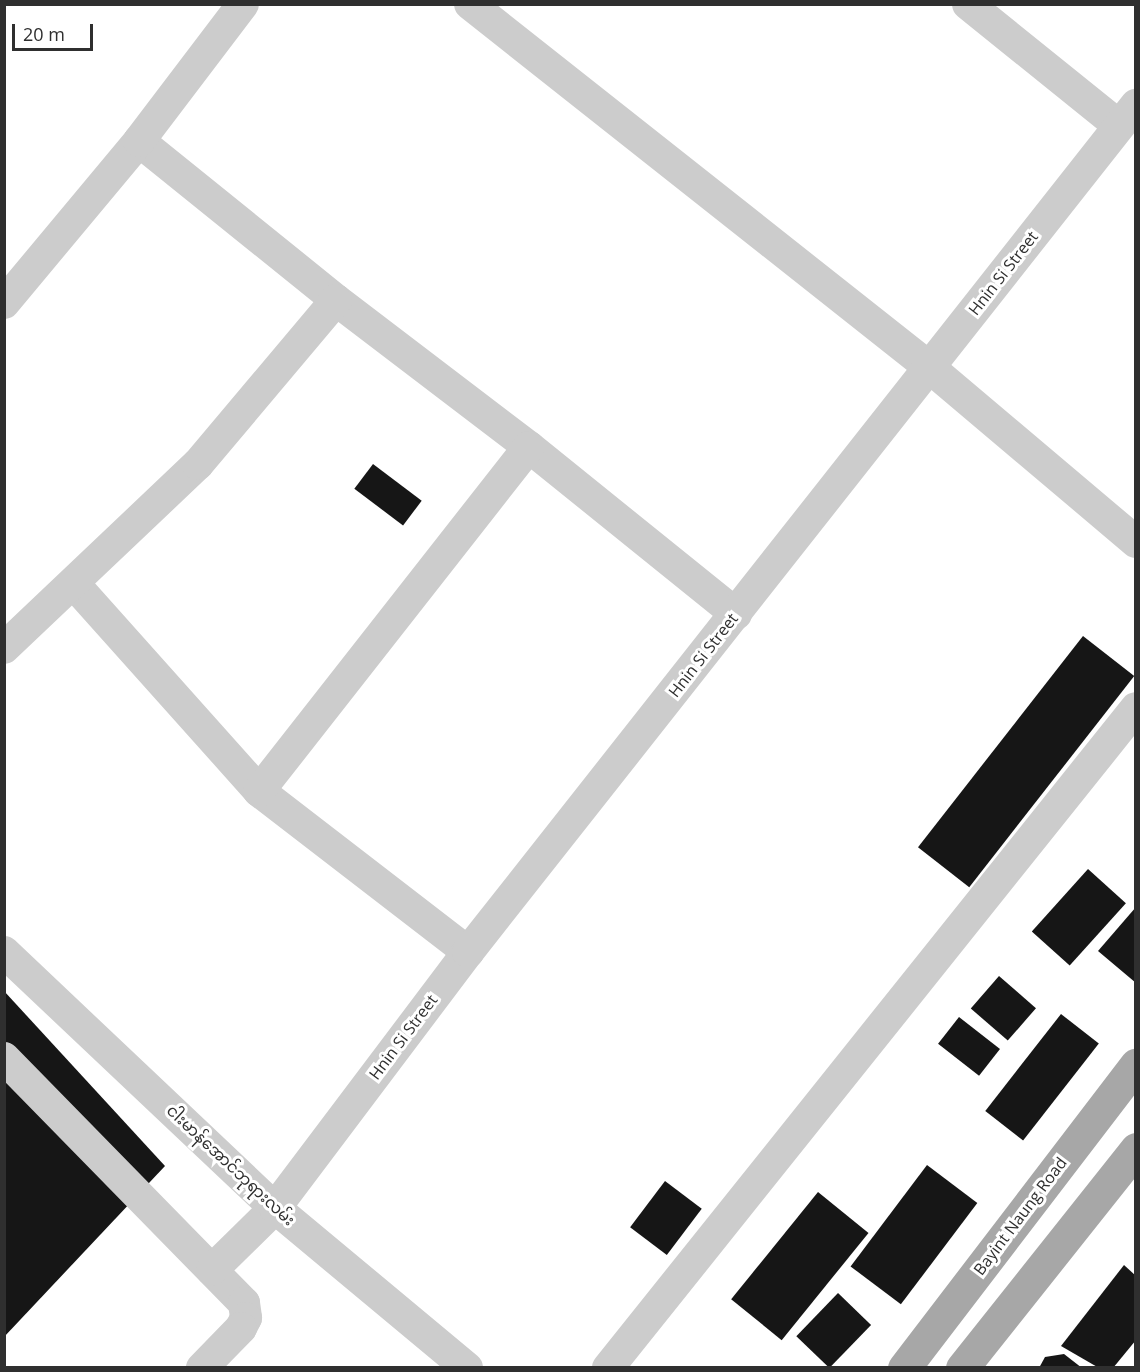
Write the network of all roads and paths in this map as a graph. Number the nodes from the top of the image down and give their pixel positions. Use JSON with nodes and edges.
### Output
{"nodes":[{"id":1,"x":243,"y":4,"type":"edge"},
{"id":2,"x":470,"y":4,"type":"edge"},
{"id":3,"x":968,"y":4,"type":"edge"},
{"id":4,"x":1127,"y":116,"type":"edge"},
{"id":5,"x":139,"y":141,"type":"junction"},
{"id":6,"x":336,"y":300,"type":"junction"},
{"id":7,"x":4,"y":303,"type":"edge"},
{"id":8,"x":929,"y":367,"type":"junction"},
{"id":9,"x":529,"y":447,"type":"junction"},
{"id":10,"x":1136,"y":542,"type":"edge"},
{"id":11,"x":75,"y":585,"type":"junction"},
{"id":12,"x":735,"y":615,"type":"junction"},
{"id":13,"x":4,"y":648,"type":"edge"},
{"id":14,"x":1136,"y":708,"type":"edge"},
{"id":15,"x":259,"y":791,"type":"junction"},
{"id":16,"x":4,"y":952,"type":"edge"},
{"id":17,"x":468,"y":952,"type":"junction"},
{"id":18,"x":4,"y":1058,"type":"edge"},
{"id":19,"x":1136,"y":1065,"type":"edge"},
{"id":20,"x":1136,"y":1149,"type":"edge"},
{"id":21,"x":275,"y":1208,"type":"junction"},
{"id":22,"x":212,"y":1270,"type":"junction"},
{"id":23,"x":202,"y":1368,"type":"edge"},
{"id":24,"x":467,"y":1368,"type":"edge"},
{"id":25,"x":608,"y":1368,"type":"edge"},
{"id":26,"x":904,"y":1368,"type":"edge"},
{"id":27,"x":962,"y":1368,"type":"edge"}],
"edges":[{"from":1,"to":5,"type":"street"},
{"from":2,"to":8,"type":"street"},
{"from":3,"to":4,"type":"street"},
{"from":4,"to":8,"type":"street","name":"Hnin Si Street"},
{"from":5,"to":6,"type":"street"},
{"from":5,"to":7,"type":"street"},
{"from":6,"to":9,"type":"street"},
{"from":6,"to":11,"type":"street"},
{"from":8,"to":10,"type":"street"},
{"from":8,"to":12,"type":"street","name":"Hnin Si Street"},
{"from":9,"to":12,"type":"street"},
{"from":9,"to":15,"type":"street"},
{"from":11,"to":13,"type":"street"},
{"from":11,"to":15,"type":"street"},
{"from":12,"to":17,"type":"street","name":"Hnin Si Street"},
{"from":14,"to":25,"type":"street"},
{"from":15,"to":17,"type":"street"},
{"from":16,"to":21,"type":"street","name":"ငါးမာန်အောင်ဘုရားလမ်း"},
{"from":17,"to":21,"type":"street","name":"Hnin Si Street"},
{"from":18,"to":22,"type":"street"},
{"from":19,"to":26,"type":"main road","name":"Bayint Naung Road"},
{"from":20,"to":27,"type":"main road"},
{"from":21,"to":22,"type":"street","name":"Hnin Si Street"},
{"from":21,"to":24,"type":"street","name":"ငါးမာန်အောင်ဘုရားလမ်း"},
{"from":22,"to":23,"type":"street"}]}
